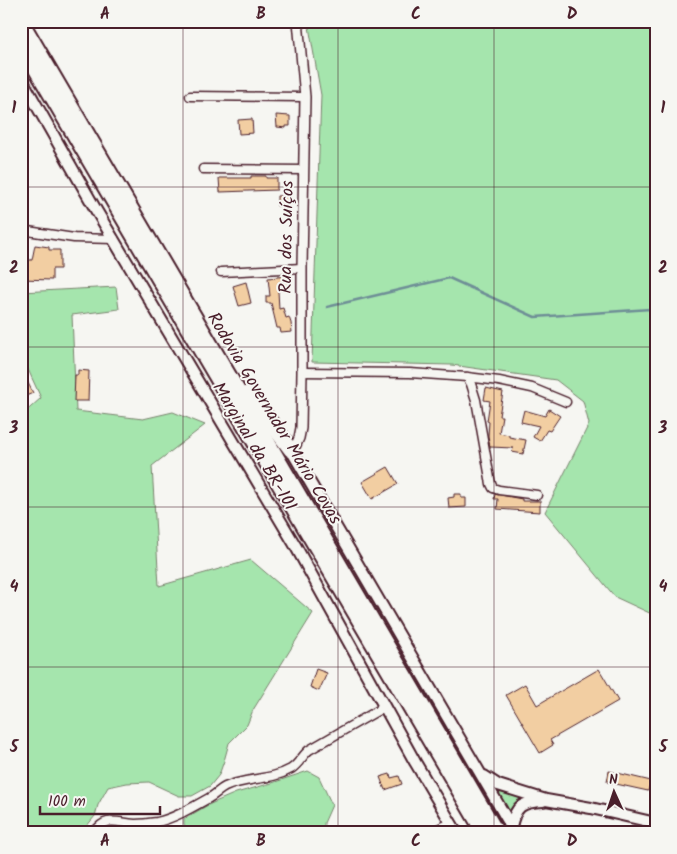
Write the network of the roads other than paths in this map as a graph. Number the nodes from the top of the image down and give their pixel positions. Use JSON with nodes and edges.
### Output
{"nodes":[{"id":1,"x":21,"y":21,"type":"edge"},
{"id":2,"x":298,"y":21,"type":"edge"},
{"id":3,"x":21,"y":44,"type":"edge"},
{"id":4,"x":21,"y":78,"type":"edge"},
{"id":5,"x":190,"y":96,"type":"dead end"},
{"id":6,"x":306,"y":97,"type":"junction"},
{"id":7,"x":203,"y":169,"type":"dead end"},
{"id":8,"x":303,"y":170,"type":"junction"},
{"id":9,"x":21,"y":230,"type":"edge"},
{"id":10,"x":114,"y":239,"type":"junction"},
{"id":11,"x":302,"y":268,"type":"junction"},
{"id":12,"x":221,"y":272,"type":"dead end"},
{"id":13,"x":209,"y":342,"type":"junction"},
{"id":14,"x":302,"y":372,"type":"junction"},
{"id":15,"x":467,"y":377,"type":"junction"},
{"id":16,"x":566,"y":402,"type":"dead end"},
{"id":17,"x":291,"y":450,"type":"junction"},
{"id":18,"x":537,"y":495,"type":"dead end"},
{"id":19,"x":384,"y":707,"type":"junction"},
{"id":20,"x":481,"y":774,"type":"junction"},
{"id":21,"x":546,"y":800,"type":"junction"},
{"id":22,"x":451,"y":823,"type":"junction"},
{"id":23,"x":656,"y":823,"type":"edge"},
{"id":24,"x":513,"y":830,"type":"edge"},
{"id":25,"x":94,"y":833,"type":"edge"},
{"id":26,"x":429,"y":833,"type":"edge"},
{"id":27,"x":457,"y":833,"type":"edge"},
{"id":28,"x":484,"y":833,"type":"edge"},
{"id":29,"x":497,"y":833,"type":"edge"}],
"edges":[{"from":1,"to":13,"type":"highway","name":"Rodovia Governador Mário Covas"},
{"from":2,"to":6,"type":"street","name":"Rua dos Suíços"},
{"from":3,"to":28,"type":"highway","name":"Rodovia Governador Mário Covas"},
{"from":4,"to":10,"type":"main road","name":"Marginal da BR-101"},
{"from":5,"to":6,"type":"street"},
{"from":6,"to":8,"type":"street","name":"Rua dos Suíços"},
{"from":7,"to":8,"type":"street"},
{"from":8,"to":11,"type":"street","name":"Rua dos Suíços"},
{"from":9,"to":10,"type":"street"},
{"from":10,"to":19,"type":"main road","name":"Marginal da BR-101"},
{"from":11,"to":12,"type":"street"},
{"from":11,"to":14,"type":"street","name":"Rua dos Suíços"},
{"from":13,"to":17,"type":"highway"},
{"from":13,"to":29,"type":"highway","name":"Rodovia Governador Mário Covas"},
{"from":14,"to":15,"type":"street"},
{"from":14,"to":17,"type":"street","name":"Rua dos Suíços"},
{"from":15,"to":16,"type":"street"},
{"from":15,"to":18,"type":"street"},
{"from":17,"to":20,"type":"main road","name":"Marginal da BR-101"},
{"from":19,"to":22,"type":"main road","name":"Marginal da BR-101"},
{"from":19,"to":25,"type":"street"},
{"from":20,"to":21,"type":"main road"},
{"from":20,"to":24,"type":"main road","name":"Marginal da BR-101"},
{"from":21,"to":23,"type":"main road"},
{"from":21,"to":24,"type":"main road"},
{"from":22,"to":26,"type":"street"},
{"from":22,"to":27,"type":"main road","name":"Marginal da BR-101"}]}
